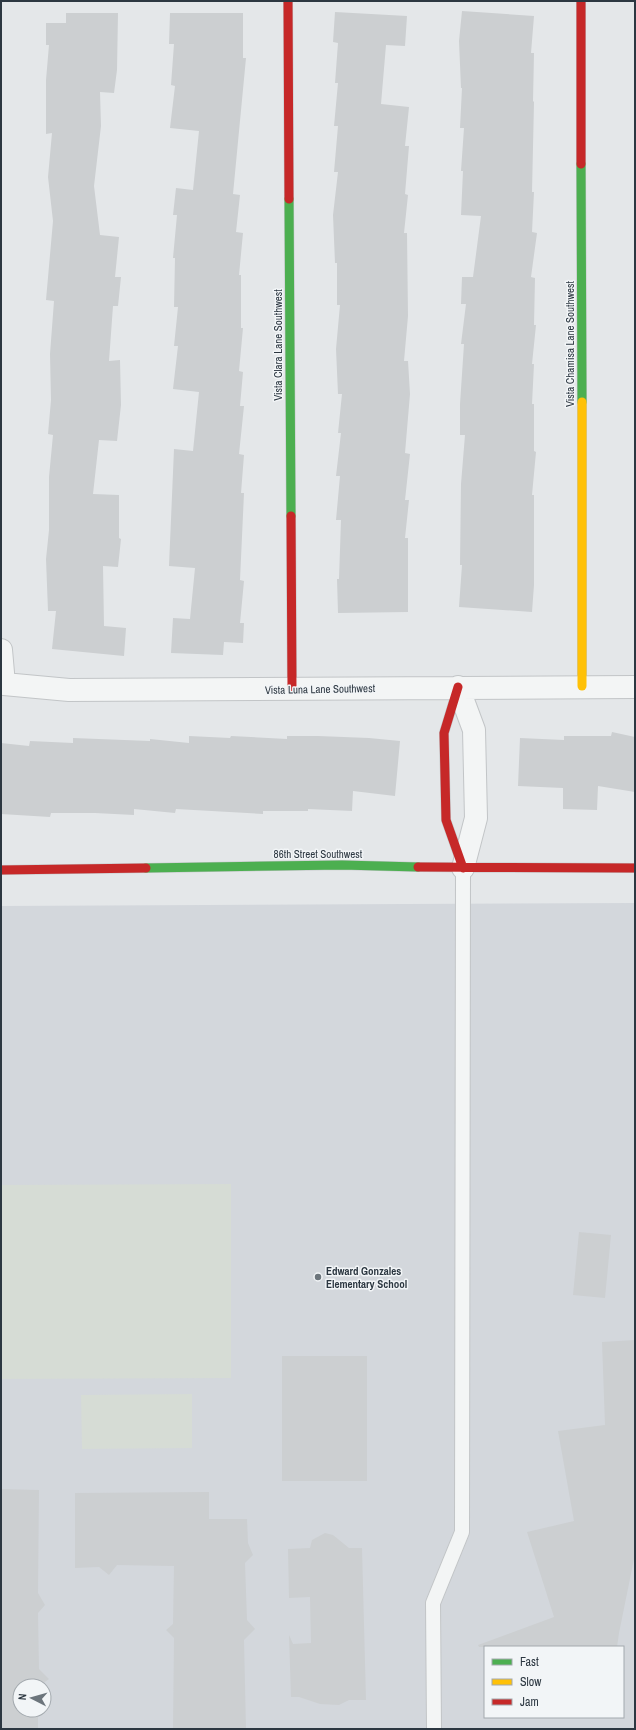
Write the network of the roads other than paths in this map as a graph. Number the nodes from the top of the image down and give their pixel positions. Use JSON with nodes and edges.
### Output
{"nodes":[{"id":1,"x":288,"y":1,"type":"edge"},
{"id":2,"x":581,"y":1,"type":"edge"},
{"id":3,"x":1,"y":650,"type":"edge"},
{"id":4,"x":582,"y":686,"type":"junction"},
{"id":5,"x":458,"y":687,"type":"junction"},
{"id":6,"x":635,"y":687,"type":"edge"},
{"id":7,"x":292,"y":689,"type":"junction"},
{"id":8,"x":463,"y":868,"type":"junction"},
{"id":9,"x":635,"y":868,"type":"edge"},
{"id":10,"x":1,"y":870,"type":"edge"},
{"id":11,"x":434,"y":1729,"type":"edge"}],
"edges":[{"from":1,"to":7,"type":"street","name":"Vista Clara Lane Southwest"},
{"from":2,"to":4,"type":"street","name":"Vista Chamisa Lane Southwest"},
{"from":3,"to":7,"type":"street","name":"Vista Luna Lane Southwest"},
{"from":4,"to":5,"type":"street","name":"Vista Luna Lane Southwest"},
{"from":4,"to":6,"type":"street","name":"Vista Luna Lane Southwest"},
{"from":5,"to":7,"type":"street","name":"Vista Luna Lane Southwest"},
{"from":5,"to":8,"type":"street"},
{"from":5,"to":8,"type":"street"},
{"from":8,"to":9,"type":"street","name":"86th Street Southwest"},
{"from":8,"to":10,"type":"street","name":"86th Street Southwest"},
{"from":8,"to":11,"type":"lane"}]}
